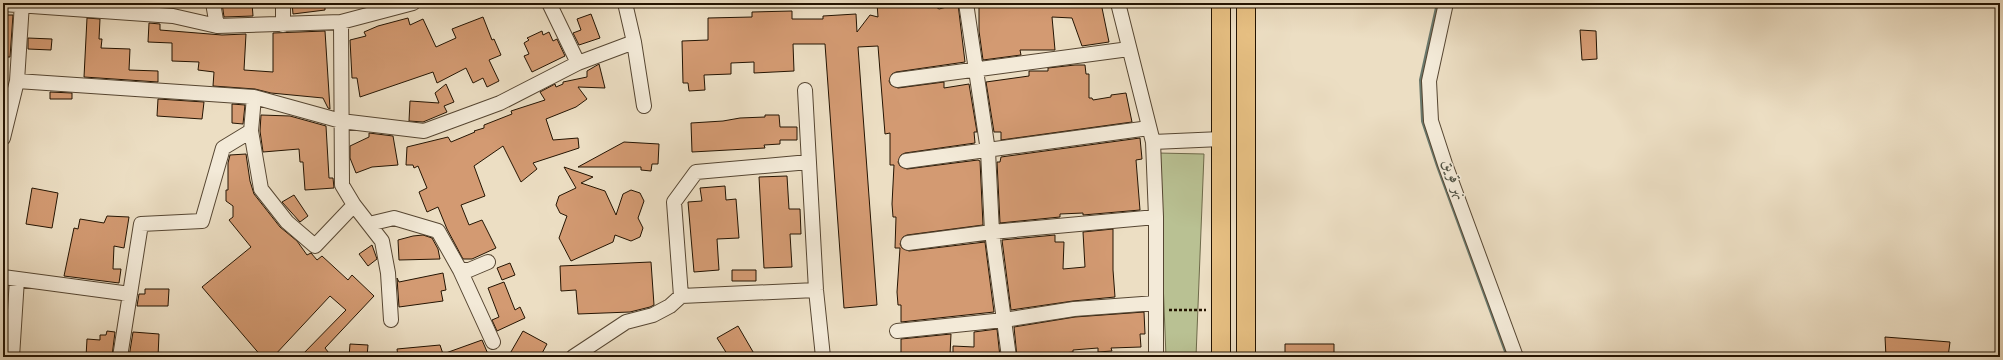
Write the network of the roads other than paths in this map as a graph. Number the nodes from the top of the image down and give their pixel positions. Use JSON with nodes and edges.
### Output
{"nodes":[{"id":1,"x":213,"y":3,"type":"edge"},
{"id":2,"x":283,"y":3,"type":"edge"},
{"id":3,"x":413,"y":3,"type":"edge"},
{"id":4,"x":549,"y":3,"type":"edge"},
{"id":5,"x":625,"y":3,"type":"edge"},
{"id":6,"x":966,"y":3,"type":"edge"},
{"id":7,"x":1118,"y":3,"type":"edge"},
{"id":8,"x":1221,"y":3,"type":"edge"},
{"id":9,"x":1246,"y":3,"type":"edge"},
{"id":10,"x":1446,"y":3,"type":"edge"},
{"id":11,"x":3,"y":4,"type":"edge"},
{"id":12,"x":22,"y":4,"type":"edge"},
{"id":13,"x":341,"y":22,"type":"junction"},
{"id":14,"x":283,"y":25,"type":"junction"},
{"id":15,"x":217,"y":26,"type":"junction"},
{"id":16,"x":634,"y":42,"type":"junction"},
{"id":17,"x":1129,"y":49,"type":"junction"},
{"id":18,"x":578,"y":63,"type":"junction"},
{"id":19,"x":977,"y":69,"type":"junction"},
{"id":20,"x":897,"y":80,"type":"dead end"},
{"id":21,"x":17,"y":81,"type":"junction"},
{"id":22,"x":805,"y":90,"type":"dead end"},
{"id":23,"x":254,"y":97,"type":"junction"},
{"id":24,"x":644,"y":106,"type":"dead end"},
{"id":25,"x":341,"y":121,"type":"junction"},
{"id":26,"x":1149,"y":128,"type":"junction"},
{"id":27,"x":251,"y":131,"type":"junction"},
{"id":28,"x":3,"y":138,"type":"edge"},
{"id":29,"x":1221,"y":139,"type":"junction"},
{"id":30,"x":1153,"y":142,"type":"junction"},
{"id":31,"x":988,"y":151,"type":"junction"},
{"id":32,"x":906,"y":161,"type":"dead end"},
{"id":33,"x":809,"y":162,"type":"junction"},
{"id":34,"x":354,"y":205,"type":"junction"},
{"id":35,"x":1221,"y":211,"type":"junction"},
{"id":36,"x":1246,"y":211,"type":"junction"},
{"id":37,"x":1156,"y":217,"type":"junction"},
{"id":38,"x":369,"y":224,"type":"junction"},
{"id":39,"x":992,"y":232,"type":"junction"},
{"id":40,"x":908,"y":243,"type":"dead end"},
{"id":41,"x":488,"y":262,"type":"dead end"},
{"id":42,"x":460,"y":270,"type":"junction"},
{"id":43,"x":3,"y":277,"type":"edge"},
{"id":44,"x":17,"y":279,"type":"junction"},
{"id":45,"x":816,"y":290,"type":"junction"},
{"id":46,"x":130,"y":294,"type":"junction"},
{"id":47,"x":681,"y":296,"type":"junction"},
{"id":48,"x":1156,"y":306,"type":"junction"},
{"id":49,"x":391,"y":320,"type":"dead end"},
{"id":50,"x":1004,"y":320,"type":"junction"},
{"id":51,"x":897,"y":331,"type":"dead end"},
{"id":52,"x":493,"y":342,"type":"dead end"},
{"id":53,"x":12,"y":357,"type":"edge"},
{"id":54,"x":120,"y":357,"type":"edge"},
{"id":55,"x":573,"y":357,"type":"edge"},
{"id":56,"x":823,"y":357,"type":"edge"},
{"id":57,"x":1008,"y":357,"type":"edge"},
{"id":58,"x":1156,"y":357,"type":"edge"},
{"id":59,"x":1221,"y":357,"type":"edge"},
{"id":60,"x":1246,"y":357,"type":"edge"},
{"id":61,"x":1516,"y":357,"type":"edge"}],
"edges":[{"from":1,"to":15,"type":"street"},
{"from":2,"to":14,"type":"street"},
{"from":3,"to":13,"type":"street"},
{"from":4,"to":18,"type":"street"},
{"from":5,"to":16,"type":"street"},
{"from":6,"to":19,"type":"street"},
{"from":7,"to":17,"type":"street"},
{"from":8,"to":29,"type":"main road"},
{"from":9,"to":36,"type":"main road"},
{"from":10,"to":61,"type":"street"},
{"from":11,"to":12,"type":"street"},
{"from":12,"to":15,"type":"street"},
{"from":12,"to":21,"type":"street"},
{"from":13,"to":14,"type":"street"},
{"from":13,"to":25,"type":"street"},
{"from":14,"to":15,"type":"street"},
{"from":16,"to":18,"type":"street"},
{"from":16,"to":24,"type":"street"},
{"from":17,"to":19,"type":"street"},
{"from":17,"to":26,"type":"street"},
{"from":18,"to":25,"type":"street"},
{"from":19,"to":20,"type":"street"},
{"from":19,"to":31,"type":"street"},
{"from":21,"to":23,"type":"street"},
{"from":21,"to":28,"type":"street"},
{"from":22,"to":33,"type":"street"},
{"from":23,"to":25,"type":"street"},
{"from":23,"to":27,"type":"street"},
{"from":25,"to":34,"type":"street"},
{"from":26,"to":30,"type":"street"},
{"from":26,"to":31,"type":"street"},
{"from":27,"to":34,"type":"street"},
{"from":27,"to":46,"type":"street"},
{"from":29,"to":30,"type":"street"},
{"from":29,"to":35,"type":"main road"},
{"from":30,"to":37,"type":"street"},
{"from":31,"to":32,"type":"street"},
{"from":31,"to":39,"type":"street"},
{"from":33,"to":45,"type":"street"},
{"from":33,"to":47,"type":"street"},
{"from":34,"to":38,"type":"street"},
{"from":35,"to":36,"type":"main road"},
{"from":35,"to":59,"type":"main road"},
{"from":36,"to":60,"type":"main road"},
{"from":37,"to":39,"type":"street"},
{"from":37,"to":48,"type":"street"},
{"from":38,"to":42,"type":"street"},
{"from":38,"to":49,"type":"street"},
{"from":39,"to":40,"type":"street"},
{"from":39,"to":50,"type":"street"},
{"from":41,"to":42,"type":"street"},
{"from":42,"to":52,"type":"street"},
{"from":43,"to":44,"type":"street"},
{"from":44,"to":46,"type":"street"},
{"from":44,"to":53,"type":"street"},
{"from":45,"to":47,"type":"street"},
{"from":45,"to":56,"type":"street"},
{"from":46,"to":54,"type":"street"},
{"from":47,"to":55,"type":"street"},
{"from":48,"to":50,"type":"street"},
{"from":48,"to":58,"type":"street"},
{"from":50,"to":51,"type":"street"},
{"from":50,"to":57,"type":"street"}]}
